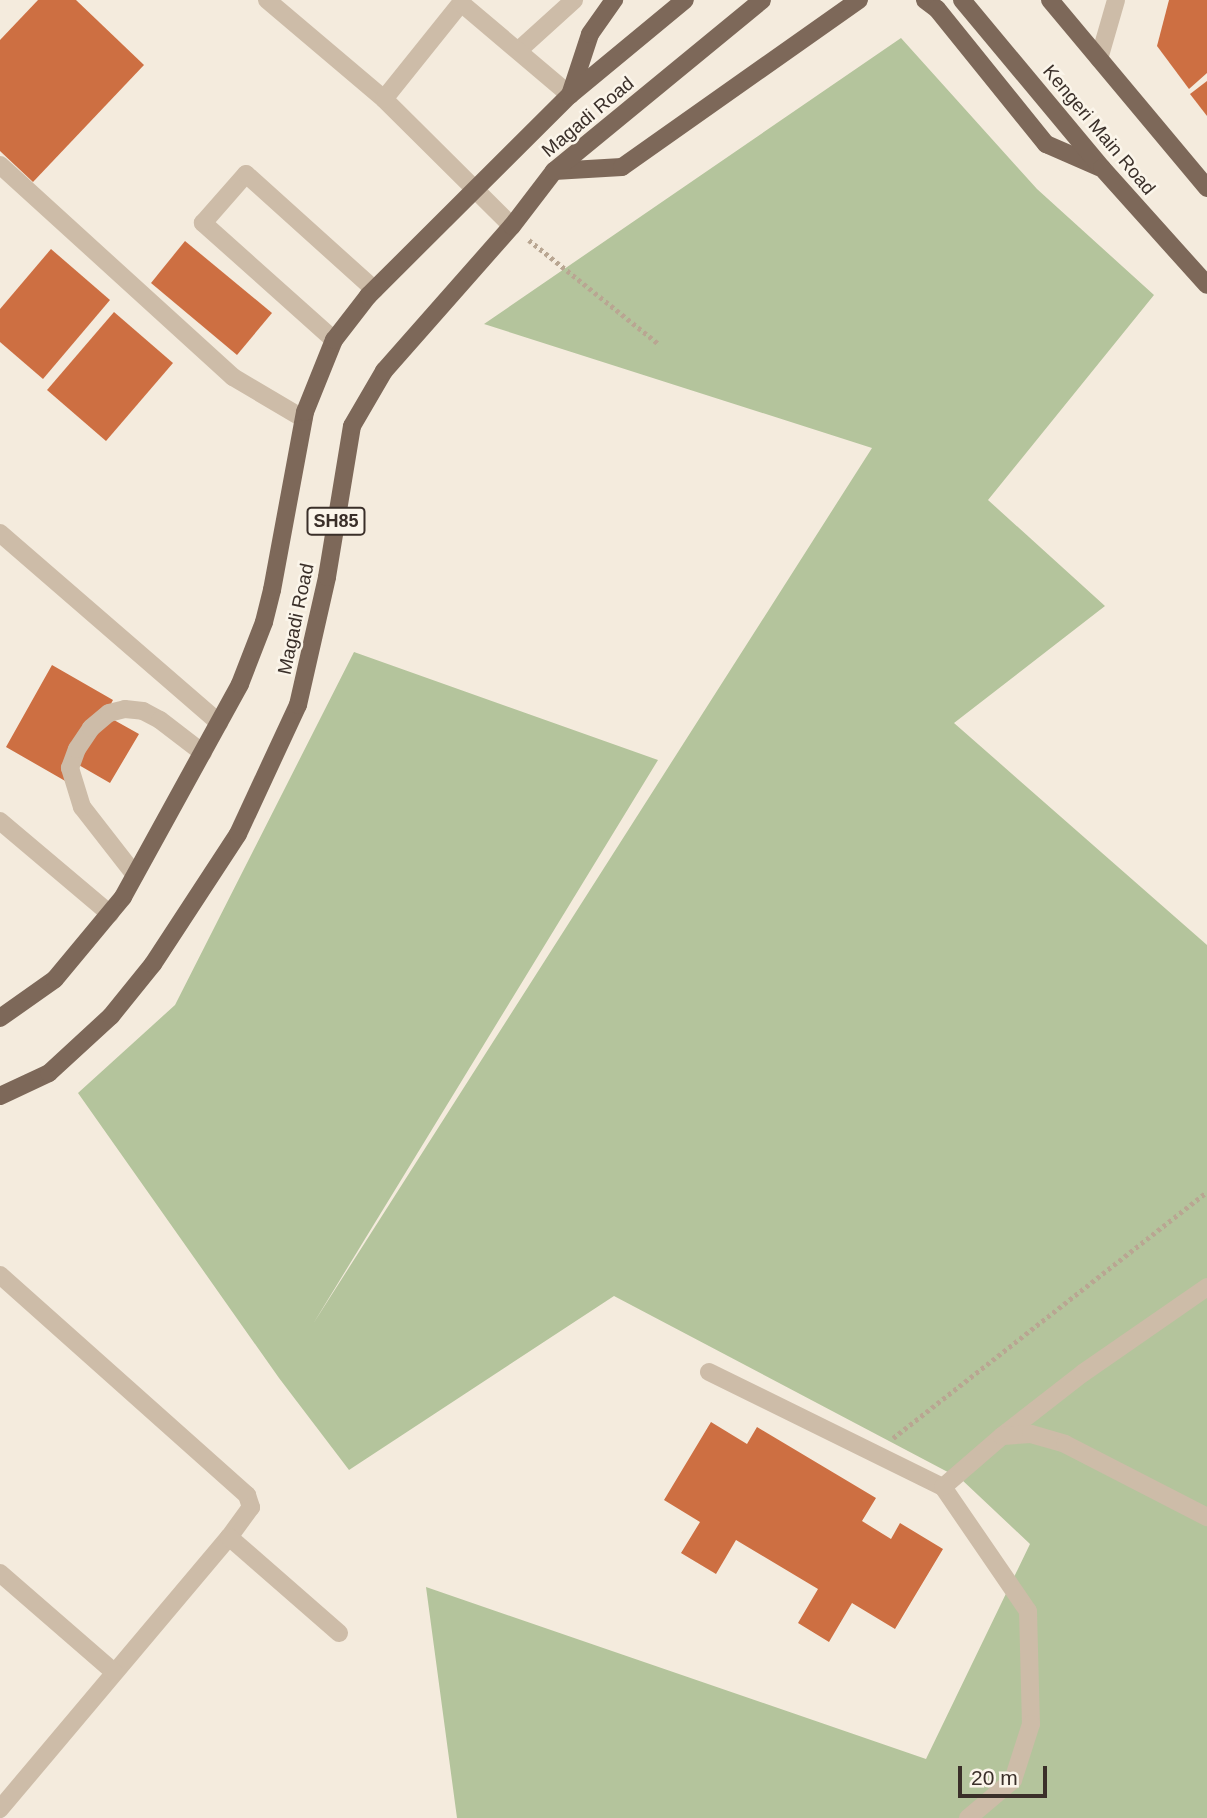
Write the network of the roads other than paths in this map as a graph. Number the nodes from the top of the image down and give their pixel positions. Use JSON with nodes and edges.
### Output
{"nodes":[{"id":1,"x":267,"y":0,"type":"edge"},
{"id":2,"x":574,"y":0,"type":"edge"},
{"id":3,"x":614,"y":0,"type":"edge"},
{"id":4,"x":685,"y":0,"type":"edge"},
{"id":5,"x":762,"y":0,"type":"edge"},
{"id":6,"x":859,"y":0,"type":"edge"},
{"id":7,"x":925,"y":0,"type":"edge"},
{"id":8,"x":962,"y":0,"type":"edge"},
{"id":9,"x":1049,"y":0,"type":"edge"},
{"id":10,"x":1116,"y":0,"type":"edge"},
{"id":11,"x":459,"y":2,"type":"edge"},
{"id":12,"x":520,"y":49,"type":"junction"},
{"id":13,"x":1099,"y":59,"type":"junction"},
{"id":14,"x":570,"y":95,"type":"junction"},
{"id":15,"x":384,"y":99,"type":"junction"},
{"id":16,"x":0,"y":165,"type":"edge"},
{"id":17,"x":1102,"y":168,"type":"junction"},
{"id":18,"x":554,"y":171,"type":"junction"},
{"id":19,"x":1207,"y":188,"type":"edge"},
{"id":20,"x":476,"y":189,"type":"junction"},
{"id":21,"x":512,"y":226,"type":"junction"},
{"id":22,"x":1207,"y":285,"type":"edge"},
{"id":23,"x":375,"y":289,"type":"junction"},
{"id":24,"x":334,"y":340,"type":"junction"},
{"id":25,"x":304,"y":419,"type":"junction"},
{"id":26,"x":0,"y":533,"type":"edge"},
{"id":27,"x":219,"y":723,"type":"junction"},
{"id":28,"x":203,"y":752,"type":"junction"},
{"id":29,"x":0,"y":821,"type":"edge"},
{"id":30,"x":135,"y":876,"type":"junction"},
{"id":31,"x":110,"y":914,"type":"junction"},
{"id":32,"x":0,"y":1018,"type":"edge"},
{"id":33,"x":0,"y":1096,"type":"edge"},
{"id":34,"x":0,"y":1275,"type":"edge"},
{"id":35,"x":1207,"y":1287,"type":"edge"},
{"id":36,"x":709,"y":1372,"type":"dead end"},
{"id":37,"x":1002,"y":1436,"type":"junction"},
{"id":38,"x":943,"y":1487,"type":"junction"},
{"id":39,"x":1207,"y":1517,"type":"edge"},
{"id":40,"x":229,"y":1537,"type":"junction"},
{"id":41,"x":0,"y":1573,"type":"edge"},
{"id":42,"x":339,"y":1633,"type":"dead end"},
{"id":43,"x":114,"y":1672,"type":"junction"},
{"id":44,"x":0,"y":1809,"type":"edge"},
{"id":45,"x":968,"y":1818,"type":"edge"}],
"edges":[{"from":1,"to":15,"type":"street"},
{"from":2,"to":12,"type":"street"},
{"from":3,"to":14,"type":"main road"},
{"from":4,"to":14,"type":"main road","name":"Magadi Road","number":"SH85"},
{"from":5,"to":18,"type":"main road","name":"Magadi Road","number":"SH85"},
{"from":6,"to":18,"type":"main road"},
{"from":7,"to":17,"type":"main road"},
{"from":8,"to":17,"type":"main road","name":"Kengeri Main Road"},
{"from":9,"to":13,"type":"main road"},
{"from":10,"to":13,"type":"street"},
{"from":11,"to":12,"type":"street"},
{"from":11,"to":15,"type":"street"},
{"from":12,"to":14,"type":"street"},
{"from":13,"to":19,"type":"main road"},
{"from":14,"to":20,"type":"main road","name":"Magadi Road","number":"SH85"},
{"from":15,"to":20,"type":"street"},
{"from":16,"to":25,"type":"street"},
{"from":17,"to":22,"type":"main road","name":"Kengeri Main Road"},
{"from":18,"to":21,"type":"main road","name":"Magadi Road","number":"SH85"},
{"from":20,"to":21,"type":"street"},
{"from":20,"to":23,"type":"main road","name":"Magadi Road","number":"SH85"},
{"from":21,"to":33,"type":"main road","name":"Magadi Road","number":"SH85"},
{"from":23,"to":24,"type":"main road","name":"Magadi Road","number":"SH85"},
{"from":23,"to":24,"type":"street"},
{"from":24,"to":25,"type":"main road","name":"Magadi Road","number":"SH85"},
{"from":25,"to":27,"type":"main road","name":"Magadi Road","number":"SH85"},
{"from":26,"to":27,"type":"street"},
{"from":27,"to":28,"type":"main road","name":"Magadi Road","number":"SH85"},
{"from":28,"to":30,"type":"main road","name":"Magadi Road","number":"SH85"},
{"from":28,"to":30,"type":"street"},
{"from":29,"to":31,"type":"street"},
{"from":30,"to":31,"type":"main road","name":"Magadi Road","number":"SH85"},
{"from":31,"to":32,"type":"main road","name":"Magadi Road","number":"SH85"},
{"from":34,"to":40,"type":"street"},
{"from":35,"to":37,"type":"street"},
{"from":36,"to":38,"type":"street"},
{"from":37,"to":38,"type":"street"},
{"from":37,"to":39,"type":"street"},
{"from":38,"to":45,"type":"street"},
{"from":40,"to":42,"type":"street"},
{"from":40,"to":43,"type":"street"},
{"from":41,"to":43,"type":"street"},
{"from":43,"to":44,"type":"street"}]}
